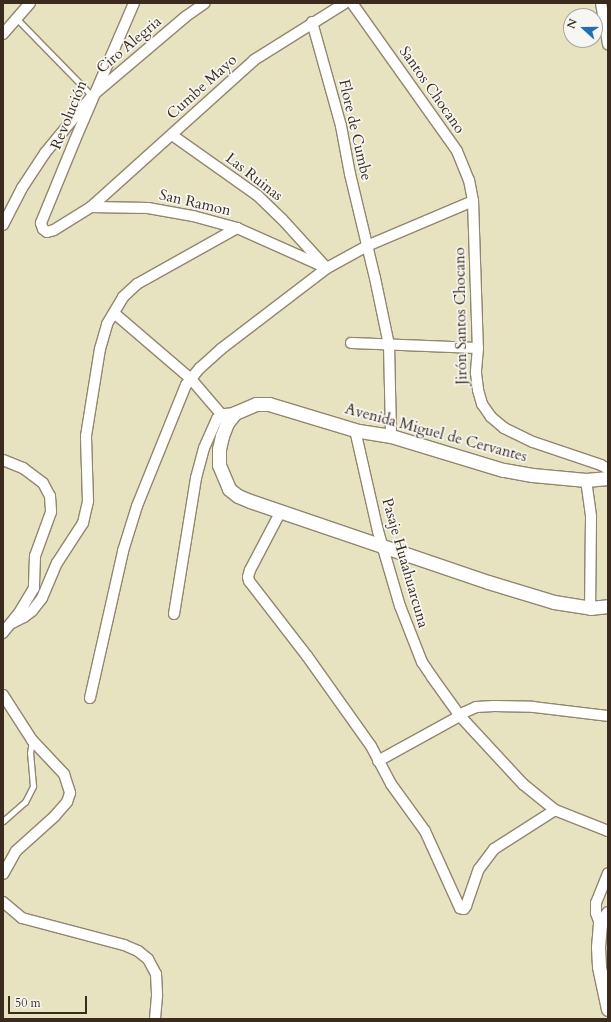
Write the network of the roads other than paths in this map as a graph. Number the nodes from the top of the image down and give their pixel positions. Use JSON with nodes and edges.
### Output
{"nodes":[{"id":1,"x":30,"y":3,"type":"edge"},
{"id":2,"x":134,"y":3,"type":"edge"},
{"id":3,"x":205,"y":3,"type":"edge"},
{"id":4,"x":345,"y":3,"type":"edge"},
{"id":5,"x":352,"y":3,"type":"edge"},
{"id":6,"x":601,"y":3,"type":"edge"},
{"id":7,"x":16,"y":18,"type":"junction"},
{"id":8,"x":312,"y":22,"type":"junction"},
{"id":9,"x":3,"y":34,"type":"edge"},
{"id":10,"x":608,"y":44,"type":"edge"},
{"id":11,"x":92,"y":96,"type":"junction"},
{"id":12,"x":172,"y":135,"type":"junction"},
{"id":13,"x":473,"y":201,"type":"junction"},
{"id":14,"x":91,"y":207,"type":"junction"},
{"id":15,"x":3,"y":225,"type":"edge"},
{"id":16,"x":237,"y":228,"type":"junction"},
{"id":17,"x":54,"y":230,"type":"joint"},
{"id":18,"x":367,"y":246,"type":"junction"},
{"id":19,"x":327,"y":268,"type":"junction"},
{"id":20,"x":114,"y":313,"type":"junction"},
{"id":21,"x":350,"y":343,"type":"dead end"},
{"id":22,"x":389,"y":345,"type":"junction"},
{"id":23,"x":478,"y":348,"type":"junction"},
{"id":24,"x":191,"y":379,"type":"junction"},
{"id":25,"x":228,"y":414,"type":"junction"},
{"id":26,"x":355,"y":430,"type":"junction"},
{"id":27,"x":391,"y":436,"type":"junction"},
{"id":28,"x":3,"y":460,"type":"edge"},
{"id":29,"x":608,"y":469,"type":"edge"},
{"id":30,"x":608,"y":478,"type":"edge"},
{"id":31,"x":586,"y":480,"type":"junction"},
{"id":32,"x":281,"y":511,"type":"junction"},
{"id":33,"x":383,"y":545,"type":"junction"},
{"id":34,"x":608,"y":606,"type":"edge"},
{"id":35,"x":590,"y":608,"type":"junction"},
{"id":36,"x":174,"y":614,"type":"dead end"},
{"id":37,"x":10,"y":624,"type":"junction"},
{"id":38,"x":3,"y":633,"type":"edge"},
{"id":39,"x":3,"y":695,"type":"edge"},
{"id":40,"x":90,"y":698,"type":"dead end"},
{"id":41,"x":460,"y":716,"type":"junction"},
{"id":42,"x":608,"y":716,"type":"edge"},
{"id":43,"x":32,"y":740,"type":"junction"},
{"id":44,"x":378,"y":761,"type":"junction"},
{"id":45,"x":555,"y":810,"type":"junction"},
{"id":46,"x":3,"y":821,"type":"edge"},
{"id":47,"x":608,"y":832,"type":"edge"},
{"id":48,"x":608,"y":873,"type":"edge"},
{"id":49,"x":3,"y":874,"type":"edge"},
{"id":50,"x":3,"y":902,"type":"edge"},
{"id":51,"x":608,"y":913,"type":"edge"},
{"id":52,"x":600,"y":924,"type":"junction"},
{"id":53,"x":608,"y":1009,"type":"edge"},
{"id":54,"x":155,"y":1019,"type":"edge"}],
"edges":[{"from":1,"to":7,"type":"street"},
{"from":2,"to":11,"type":"street","name":"Revolución"},
{"from":3,"to":11,"type":"street","name":"Ciro Alegria"},
{"from":4,"to":8,"type":"street","name":"Cumbe Mayo"},
{"from":5,"to":13,"type":"street","name":"Santos Chocano"},
{"from":6,"to":10,"type":"street"},
{"from":7,"to":9,"type":"street"},
{"from":7,"to":11,"type":"lane"},
{"from":8,"to":12,"type":"street","name":"Cumbe Mayo"},
{"from":8,"to":18,"type":"street","name":"Flore de Cumbe"},
{"from":11,"to":15,"type":"street"},
{"from":11,"to":17,"type":"street","name":"Revolución"},
{"from":12,"to":14,"type":"street","name":"Cumbe Mayo"},
{"from":12,"to":19,"type":"street","name":"Las Ruinas"},
{"from":13,"to":18,"type":"street"},
{"from":13,"to":23,"type":"street","name":"Jirón Santos Chocano"},
{"from":14,"to":16,"type":"street","name":"San Ramon"},
{"from":14,"to":17,"type":"street","name":"San Ramon"},
{"from":16,"to":19,"type":"street","name":"San Ramon"},
{"from":16,"to":20,"type":"street"},
{"from":18,"to":19,"type":"street"},
{"from":18,"to":22,"type":"street","name":"Flore de Cumbe"},
{"from":19,"to":24,"type":"street"},
{"from":20,"to":24,"type":"street"},
{"from":20,"to":37,"type":"street"},
{"from":21,"to":22,"type":"street"},
{"from":22,"to":23,"type":"street"},
{"from":22,"to":27,"type":"street","name":"Flore de Cumbe"},
{"from":23,"to":29,"type":"street","name":"Jirón Santos Chocano"},
{"from":24,"to":25,"type":"street"},
{"from":24,"to":40,"type":"street"},
{"from":25,"to":26,"type":"street","name":"Avenida Miguel de Cervantes"},
{"from":25,"to":32,"type":"street"},
{"from":25,"to":36,"type":"street"},
{"from":26,"to":27,"type":"street","name":"Avenida Miguel de Cervantes"},
{"from":26,"to":33,"type":"street","name":"Pasaje Huaahuarcuna"},
{"from":27,"to":31,"type":"street","name":"Avenida Miguel de Cervantes"},
{"from":28,"to":37,"type":"street"},
{"from":30,"to":31,"type":"street","name":"Avenida Miguel de Cervantes"},
{"from":31,"to":35,"type":"street"},
{"from":32,"to":33,"type":"street"},
{"from":32,"to":44,"type":"street"},
{"from":33,"to":35,"type":"street"},
{"from":33,"to":41,"type":"street","name":"Pasaje Huaahuarcuna"},
{"from":34,"to":35,"type":"street"},
{"from":37,"to":38,"type":"street"},
{"from":39,"to":43,"type":"street"},
{"from":41,"to":42,"type":"street"},
{"from":41,"to":44,"type":"street"},
{"from":41,"to":45,"type":"street","name":"Pasaje Huaahuarcuna"},
{"from":43,"to":46,"type":"lane"},
{"from":43,"to":49,"type":"street"},
{"from":44,"to":45,"type":"street"},
{"from":45,"to":47,"type":"street","name":"Pasaje Huaahuarcuna"},
{"from":48,"to":52,"type":"street"},
{"from":50,"to":54,"type":"street"},
{"from":51,"to":52,"type":"street"},
{"from":52,"to":53,"type":"street"}]}
